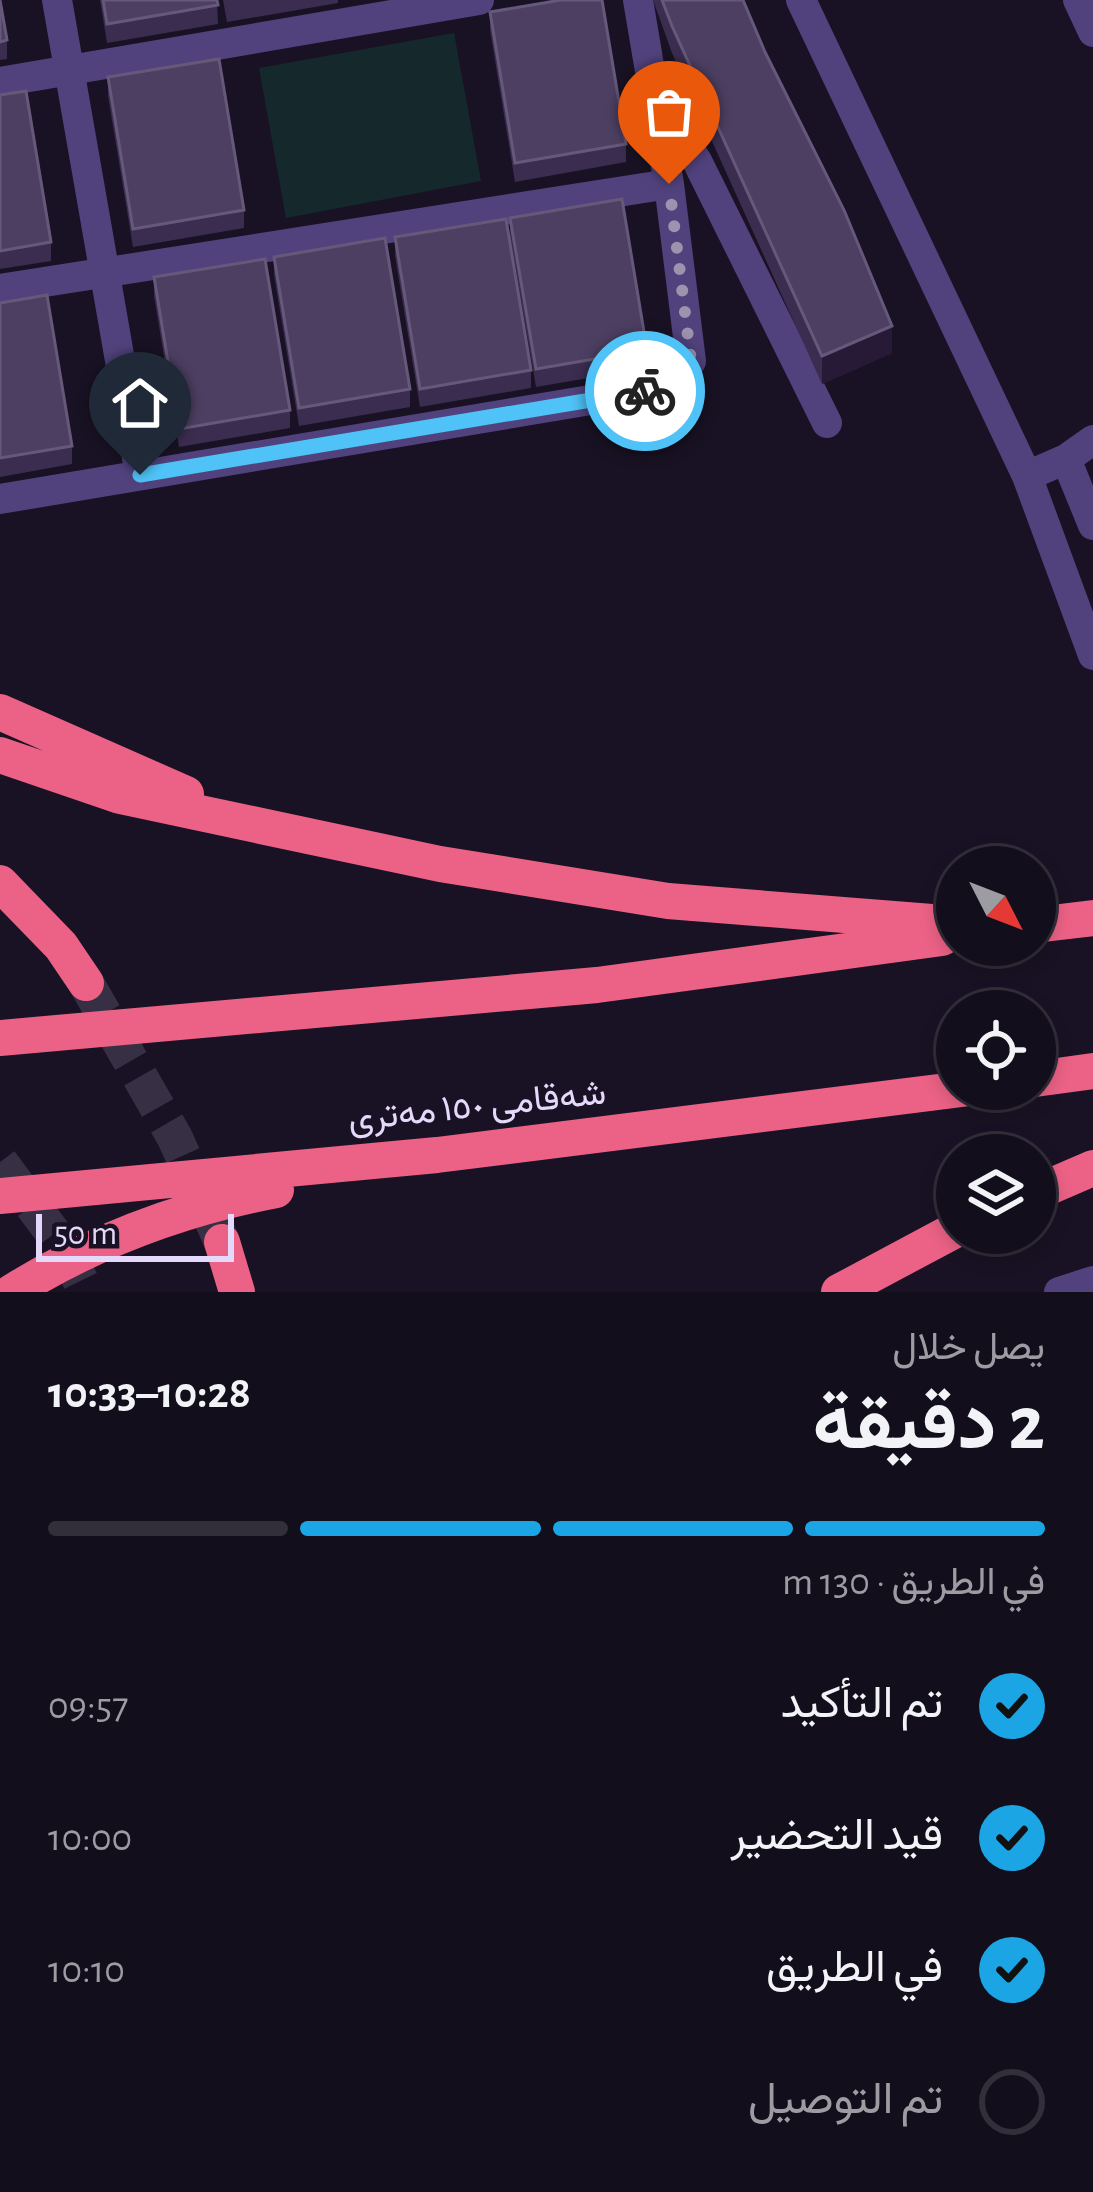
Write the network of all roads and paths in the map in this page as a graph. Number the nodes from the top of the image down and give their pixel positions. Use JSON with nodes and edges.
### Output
{"nodes":[{"id":1,"x":57,"y":0,"type":"edge"},
{"id":2,"x":479,"y":0,"type":"edge"},
{"id":3,"x":638,"y":0,"type":"edge"},
{"id":4,"x":800,"y":0,"type":"edge"},
{"id":5,"x":1078,"y":0,"type":"edge"},
{"id":6,"x":1093,"y":32,"type":"edge"},
{"id":7,"x":650,"y":68,"type":"junction"},
{"id":8,"x":69,"y":70,"type":"junction"},
{"id":9,"x":0,"y":82,"type":"edge"},
{"id":10,"x":669,"y":184,"type":"junction"},
{"id":11,"x":104,"y":271,"type":"junction"},
{"id":12,"x":0,"y":289,"type":"edge"},
{"id":13,"x":827,"y":423,"type":"dead end"},
{"id":14,"x":1093,"y":440,"type":"edge"},
{"id":15,"x":1066,"y":459,"type":"junction"},
{"id":16,"x":140,"y":475,"type":"junction"},
{"id":17,"x":1028,"y":476,"type":"junction"},
{"id":18,"x":0,"y":499,"type":"edge"},
{"id":19,"x":1093,"y":525,"type":"edge"},
{"id":20,"x":1093,"y":655,"type":"edge"},
{"id":21,"x":0,"y":712,"type":"edge"},
{"id":22,"x":0,"y":755,"type":"edge"},
{"id":23,"x":244,"y":820,"type":"junction"},
{"id":24,"x":0,"y":883,"type":"edge"},
{"id":25,"x":1093,"y":918,"type":"edge"},
{"id":26,"x":936,"y":922,"type":"edge"},
{"id":27,"x":1056,"y":923,"type":"edge"},
{"id":28,"x":936,"y":939,"type":"edge"},
{"id":29,"x":86,"y":983,"type":"tunnel mouth"},
{"id":30,"x":0,"y":1038,"type":"edge"},
{"id":31,"x":1093,"y":1071,"type":"edge"},
{"id":32,"x":1056,"y":1076,"type":"edge"},
{"id":33,"x":936,"y":1092,"type":"edge"},
{"id":34,"x":436,"y":1155,"type":"junction"},
{"id":35,"x":1093,"y":1168,"type":"edge"},
{"id":36,"x":1056,"y":1183,"type":"edge"},
{"id":37,"x":0,"y":1196,"type":"edge"},
{"id":38,"x":936,"y":1240,"type":"edge"},
{"id":39,"x":222,"y":1242,"type":"tunnel mouth"},
{"id":40,"x":1093,"y":1281,"type":"edge"},
{"id":41,"x":12,"y":1292,"type":"edge"},
{"id":42,"x":237,"y":1292,"type":"edge"},
{"id":43,"x":839,"y":1292,"type":"edge"},
{"id":44,"x":1059,"y":1292,"type":"edge"}],
"edges":[{"from":1,"to":8,"type":"street"},
{"from":2,"to":8,"type":"street"},
{"from":3,"to":7,"type":"street"},
{"from":4,"to":17,"type":"street"},
{"from":5,"to":6,"type":"street"},
{"from":7,"to":10,"type":"street"},
{"from":7,"to":13,"type":"street"},
{"from":8,"to":9,"type":"street"},
{"from":8,"to":11,"type":"street"},
{"from":10,"to":11,"type":"street"},
{"from":10,"to":16,"type":"street"},
{"from":11,"to":12,"type":"street"},
{"from":11,"to":16,"type":"street"},
{"from":14,"to":15,"type":"street"},
{"from":15,"to":17,"type":"street"},
{"from":15,"to":19,"type":"street"},
{"from":16,"to":18,"type":"street"},
{"from":17,"to":20,"type":"street"},
{"from":21,"to":23,"type":"highway"},
{"from":22,"to":23,"type":"highway"},
{"from":23,"to":26,"type":"highway"},
{"from":24,"to":29,"type":"highway"},
{"from":25,"to":27,"type":"highway"},
{"from":28,"to":30,"type":"highway"},
{"from":31,"to":32,"type":"highway"},
{"from":33,"to":34,"type":"highway","name":"شەقامی ١٥٠ مەتری"},
{"from":34,"to":37,"type":"highway","name":"شەقامی ١٥٠ مەتری"},
{"from":34,"to":41,"type":"highway"},
{"from":35,"to":36,"type":"highway"},
{"from":38,"to":43,"type":"highway"},
{"from":39,"to":42,"type":"highway"},
{"from":40,"to":44,"type":"street"}]}
